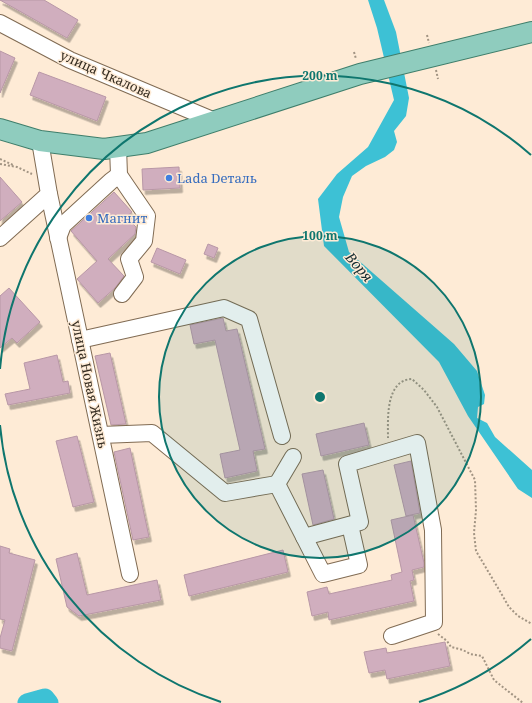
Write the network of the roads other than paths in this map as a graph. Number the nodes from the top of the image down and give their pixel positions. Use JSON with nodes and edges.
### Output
{"nodes":[{"id":1,"x":0,"y":23,"type":"edge"},
{"id":2,"x":532,"y":32,"type":"edge"},
{"id":3,"x":215,"y":121,"type":"junction"},
{"id":4,"x":0,"y":129,"type":"edge"},
{"id":5,"x":40,"y":141,"type":"junction"},
{"id":6,"x":118,"y":147,"type":"junction"},
{"id":7,"x":119,"y":175,"type":"junction"},
{"id":8,"x":49,"y":194,"type":"junction"},
{"id":9,"x":0,"y":238,"type":"edge"},
{"id":10,"x":58,"y":238,"type":"junction"},
{"id":11,"x":122,"y":294,"type":"dead end"},
{"id":12,"x":80,"y":340,"type":"junction"},
{"id":13,"x":100,"y":435,"type":"junction"},
{"id":14,"x":282,"y":436,"type":"dead end"},
{"id":15,"x":293,"y":457,"type":"dead end"},
{"id":16,"x":277,"y":484,"type":"junction"},
{"id":17,"x":350,"y":525,"type":"junction"},
{"id":18,"x":304,"y":537,"type":"junction"},
{"id":19,"x":130,"y":574,"type":"dead end"},
{"id":20,"x":392,"y":636,"type":"dead end"}],
"edges":[{"from":1,"to":3,"type":"street","name":"улица Чкалова"},
{"from":2,"to":3,"type":"main road"},
{"from":3,"to":6,"type":"main road"},
{"from":4,"to":5,"type":"main road"},
{"from":5,"to":6,"type":"main road"},
{"from":5,"to":8,"type":"street","name":"улица Новая Жизнь"},
{"from":6,"to":7,"type":"street"},
{"from":7,"to":10,"type":"street"},
{"from":7,"to":11,"type":"street"},
{"from":8,"to":9,"type":"street"},
{"from":8,"to":10,"type":"street","name":"улица Новая Жизнь"},
{"from":10,"to":12,"type":"street","name":"улица Новая Жизнь"},
{"from":12,"to":13,"type":"street","name":"улица Новая Жизнь"},
{"from":12,"to":14,"type":"street"},
{"from":13,"to":16,"type":"street"},
{"from":13,"to":19,"type":"street","name":"улица Новая Жизнь"},
{"from":15,"to":16,"type":"street"},
{"from":16,"to":18,"type":"street"},
{"from":17,"to":18,"type":"street"},
{"from":17,"to":18,"type":"street"},
{"from":17,"to":20,"type":"street"}]}
